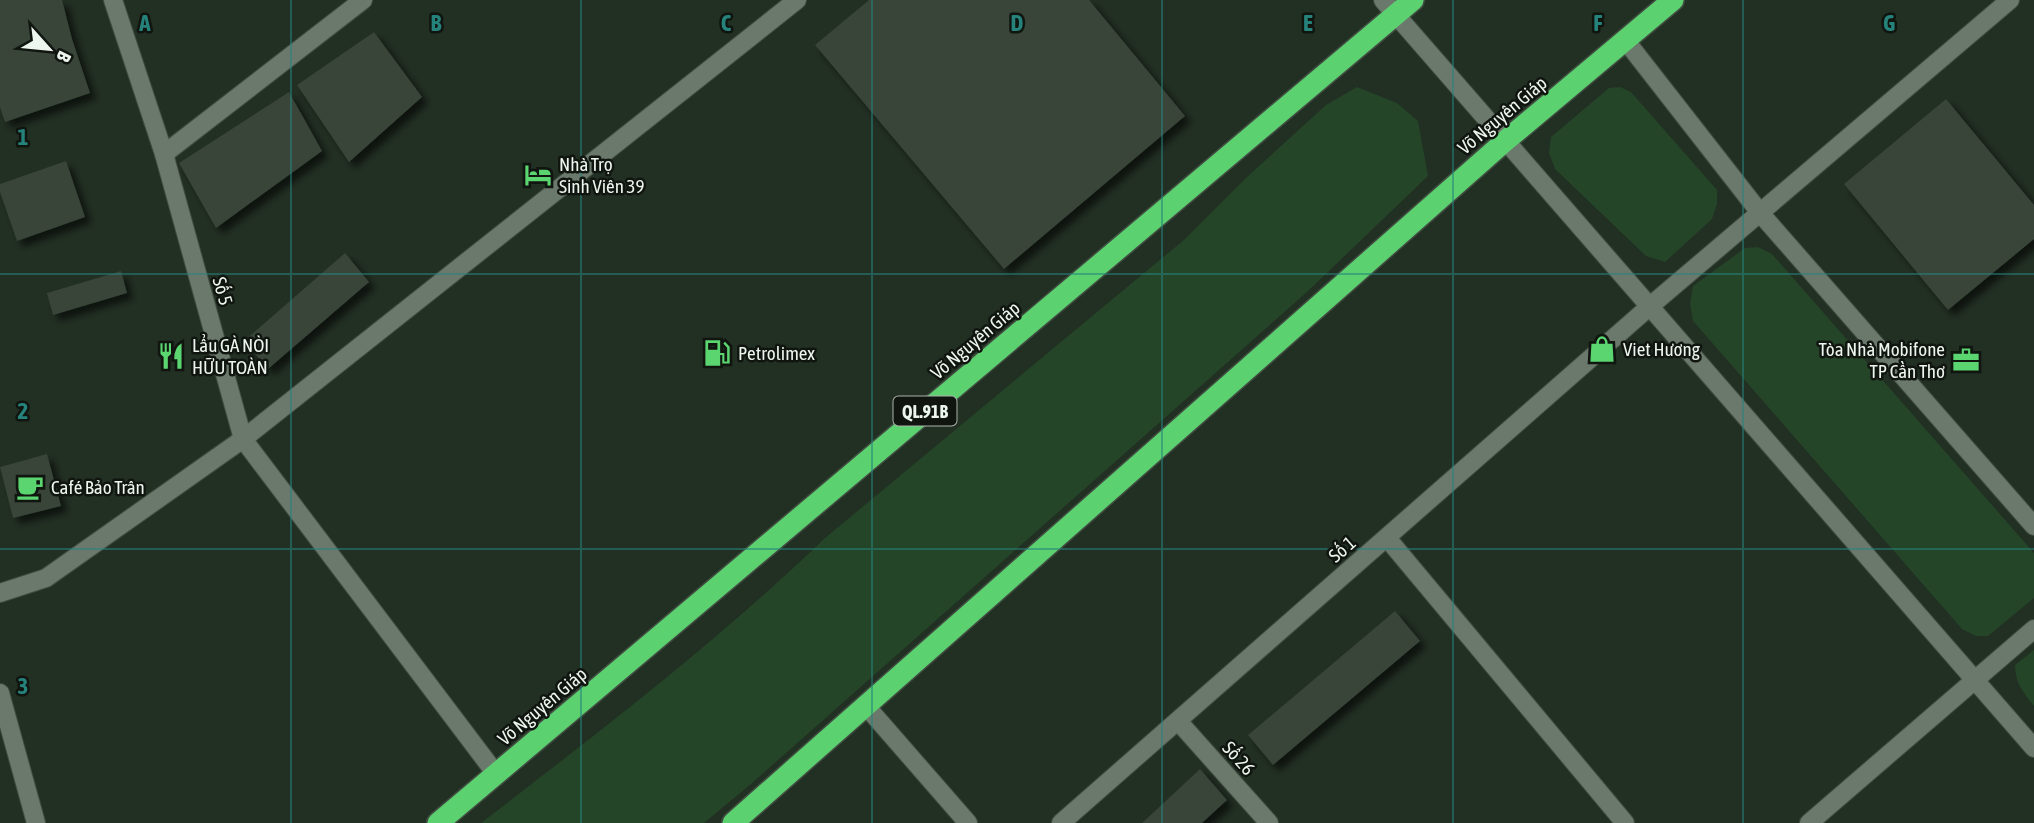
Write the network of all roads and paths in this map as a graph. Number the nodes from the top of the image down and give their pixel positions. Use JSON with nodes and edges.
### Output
{"nodes":[{"id":1,"x":113,"y":0,"type":"edge"},
{"id":2,"x":363,"y":0,"type":"edge"},
{"id":3,"x":797,"y":0,"type":"edge"},
{"id":4,"x":1413,"y":0,"type":"edge"},
{"id":5,"x":1673,"y":0,"type":"edge"},
{"id":6,"x":2010,"y":0,"type":"edge"},
{"id":7,"x":1389,"y":7,"type":"edge"},
{"id":8,"x":1626,"y":41,"type":"junction"},
{"id":9,"x":1504,"y":142,"type":"junction"},
{"id":10,"x":164,"y":154,"type":"junction"},
{"id":11,"x":1761,"y":214,"type":"junction"},
{"id":12,"x":1649,"y":307,"type":"junction"},
{"id":13,"x":243,"y":439,"type":"junction"},
{"id":14,"x":2034,"y":526,"type":"edge"},
{"id":15,"x":1387,"y":538,"type":"junction"},
{"id":16,"x":0,"y":593,"type":"edge"},
{"id":17,"x":2034,"y":629,"type":"edge"},
{"id":18,"x":1975,"y":680,"type":"junction"},
{"id":19,"x":0,"y":693,"type":"edge"},
{"id":20,"x":866,"y":706,"type":"junction"},
{"id":21,"x":1178,"y":721,"type":"junction"},
{"id":22,"x":2034,"y":748,"type":"edge"},
{"id":23,"x":496,"y":774,"type":"junction"},
{"id":24,"x":36,"y":823,"type":"edge"},
{"id":25,"x":438,"y":823,"type":"edge"},
{"id":26,"x":733,"y":823,"type":"edge"},
{"id":27,"x":968,"y":823,"type":"edge"},
{"id":28,"x":1061,"y":823,"type":"edge"},
{"id":29,"x":1269,"y":823,"type":"edge"},
{"id":30,"x":1625,"y":823,"type":"edge"},
{"id":31,"x":1809,"y":823,"type":"edge"}],
"edges":[{"from":1,"to":10,"type":"street","name":"Số 5"},
{"from":2,"to":10,"type":"street"},
{"from":3,"to":13,"type":"street"},
{"from":4,"to":7,"type":"highway","name":"Võ Nguyên Giáp","number":"QL.91B"},
{"from":5,"to":8,"type":"highway","name":"Võ Nguyên Giáp"},
{"from":6,"to":11,"type":"street","name":"Số 1"},
{"from":7,"to":9,"type":"street"},
{"from":7,"to":23,"type":"highway","name":"Võ Nguyên Giáp","number":"QL.91B"},
{"from":8,"to":9,"type":"highway","name":"Võ Nguyên Giáp"},
{"from":8,"to":11,"type":"street"},
{"from":9,"to":12,"type":"street"},
{"from":9,"to":20,"type":"highway","name":"Võ Nguyên Giáp"},
{"from":10,"to":13,"type":"street","name":"Số 5"},
{"from":11,"to":12,"type":"street","name":"Số 1"},
{"from":11,"to":14,"type":"street"},
{"from":12,"to":15,"type":"street","name":"Số 1"},
{"from":12,"to":18,"type":"street"},
{"from":13,"to":16,"type":"street"},
{"from":13,"to":23,"type":"street"},
{"from":15,"to":21,"type":"street","name":"Số 1"},
{"from":15,"to":30,"type":"street"},
{"from":17,"to":18,"type":"street"},
{"from":18,"to":22,"type":"street"},
{"from":18,"to":31,"type":"street"},
{"from":19,"to":24,"type":"street"},
{"from":20,"to":26,"type":"highway","name":"Võ Nguyên Giáp"},
{"from":20,"to":27,"type":"street"},
{"from":21,"to":28,"type":"street","name":"Số 1"},
{"from":21,"to":29,"type":"street","name":"Số 26"},
{"from":23,"to":25,"type":"highway","name":"Võ Nguyên Giáp","number":"QL.91B"}]}
